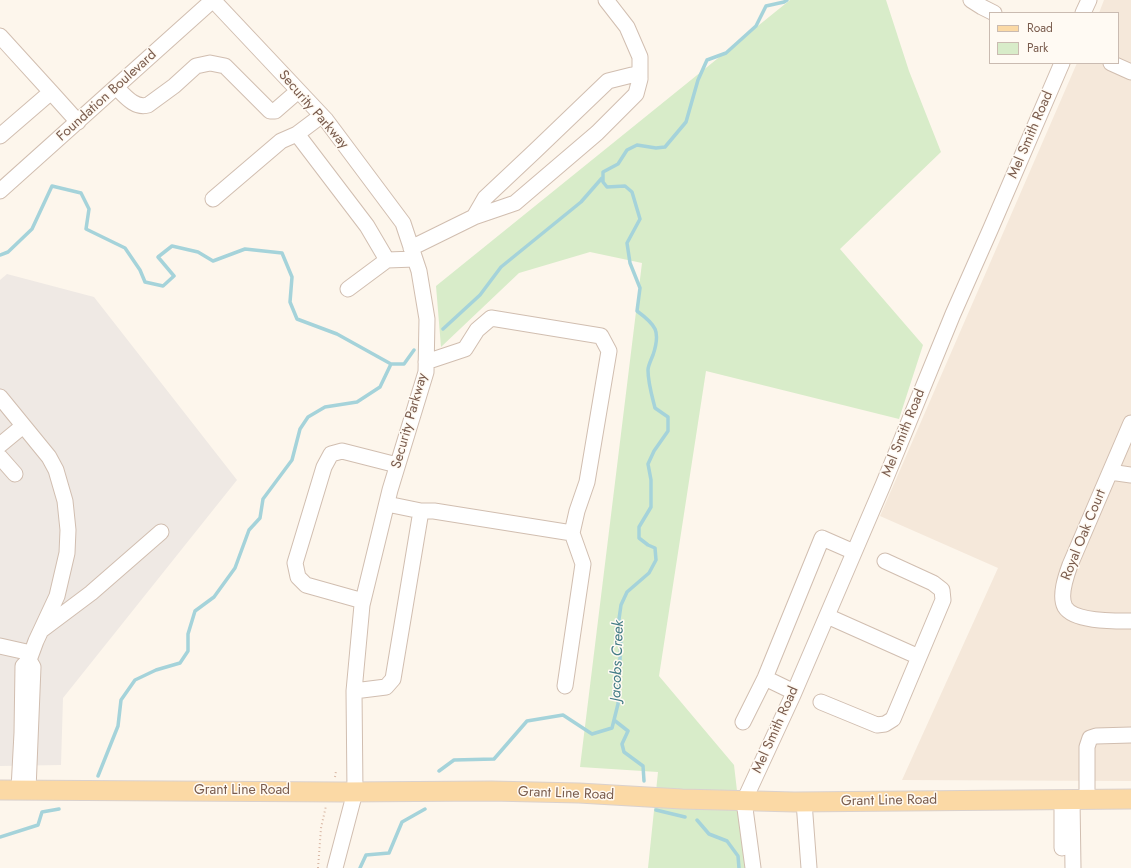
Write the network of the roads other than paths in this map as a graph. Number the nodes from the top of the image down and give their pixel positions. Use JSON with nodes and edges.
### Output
{"nodes":[{"id":1,"x":213,"y":0,"type":"edge"},
{"id":2,"x":606,"y":0,"type":"edge"},
{"id":3,"x":971,"y":0,"type":"edge"},
{"id":4,"x":1089,"y":0,"type":"edge"},
{"id":5,"x":992,"y":12,"type":"edge"},
{"id":6,"x":1084,"y":12,"type":"edge"},
{"id":7,"x":0,"y":36,"type":"edge"},
{"id":8,"x":1062,"y":64,"type":"edge"},
{"id":9,"x":1113,"y":64,"type":"edge"},
{"id":10,"x":1131,"y":72,"type":"edge"},
{"id":11,"x":640,"y":79,"type":"junction"},
{"id":12,"x":116,"y":87,"type":"junction"},
{"id":13,"x":298,"y":90,"type":"junction"},
{"id":14,"x":51,"y":92,"type":"junction"},
{"id":15,"x":321,"y":116,"type":"junction"},
{"id":16,"x":78,"y":122,"type":"junction"},
{"id":17,"x":297,"y":134,"type":"junction"},
{"id":18,"x":0,"y":136,"type":"edge"},
{"id":19,"x":0,"y":191,"type":"edge"},
{"id":20,"x":213,"y":199,"type":"dead end"},
{"id":21,"x":474,"y":218,"type":"junction"},
{"id":22,"x":413,"y":253,"type":"junction"},
{"id":23,"x":387,"y":260,"type":"junction"},
{"id":24,"x":348,"y":289,"type":"dead end"},
{"id":25,"x":426,"y":362,"type":"junction"},
{"id":26,"x":0,"y":397,"type":"edge"},
{"id":27,"x":1131,"y":423,"type":"edge"},
{"id":28,"x":23,"y":426,"type":"junction"},
{"id":29,"x":0,"y":445,"type":"edge"},
{"id":30,"x":0,"y":456,"type":"edge"},
{"id":31,"x":397,"y":465,"type":"junction"},
{"id":32,"x":1110,"y":472,"type":"junction"},
{"id":33,"x":14,"y":474,"type":"dead end"},
{"id":34,"x":1131,"y":475,"type":"edge"},
{"id":35,"x":386,"y":504,"type":"junction"},
{"id":36,"x":422,"y":511,"type":"junction"},
{"id":37,"x":161,"y":532,"type":"dead end"},
{"id":38,"x":572,"y":533,"type":"junction"},
{"id":39,"x":854,"y":552,"type":"junction"},
{"id":40,"x":885,"y":561,"type":"dead end"},
{"id":41,"x":363,"y":601,"type":"junction"},
{"id":42,"x":827,"y":616,"type":"junction"},
{"id":43,"x":1131,"y":621,"type":"edge"},
{"id":44,"x":42,"y":629,"type":"junction"},
{"id":45,"x":0,"y":646,"type":"edge"},
{"id":46,"x":30,"y":656,"type":"junction"},
{"id":47,"x":919,"y":657,"type":"junction"},
{"id":48,"x":765,"y":678,"type":"junction"},
{"id":49,"x":565,"y":686,"type":"dead end"},
{"id":50,"x":354,"y":691,"type":"junction"},
{"id":51,"x":794,"y":692,"type":"junction"},
{"id":52,"x":822,"y":702,"type":"dead end"},
{"id":53,"x":743,"y":722,"type":"dead end"},
{"id":54,"x":1131,"y":735,"type":"edge"},
{"id":55,"x":24,"y":789,"type":"junction"},
{"id":56,"x":0,"y":790,"type":"edge"},
{"id":57,"x":355,"y":792,"type":"junction"},
{"id":58,"x":1074,"y":799,"type":"junction"},
{"id":59,"x":1131,"y":799,"type":"edge"},
{"id":60,"x":744,"y":801,"type":"junction"},
{"id":61,"x":804,"y":802,"type":"junction"},
{"id":62,"x":335,"y":868,"type":"edge"},
{"id":63,"x":753,"y":868,"type":"edge"},
{"id":64,"x":809,"y":868,"type":"edge"},
{"id":65,"x":1062,"y":868,"type":"edge"},
{"id":66,"x":1073,"y":868,"type":"edge"}],
"edges":[{"from":1,"to":12,"type":"street","name":"Foundation Boulevard"},
{"from":1,"to":13,"type":"street","name":"Security Parkway"},
{"from":2,"to":11,"type":"street"},
{"from":3,"to":5,"type":"street"},
{"from":4,"to":6,"type":"street"},
{"from":7,"to":14,"type":"street"},
{"from":8,"to":39,"type":"street","name":"Mel Smith Road"},
{"from":9,"to":10,"type":"street"},
{"from":11,"to":21,"type":"street"},
{"from":11,"to":21,"type":"street"},
{"from":12,"to":13,"type":"street"},
{"from":12,"to":16,"type":"street","name":"Foundation Boulevard"},
{"from":13,"to":15,"type":"street","name":"Security Parkway"},
{"from":14,"to":16,"type":"street"},
{"from":14,"to":18,"type":"street"},
{"from":15,"to":17,"type":"street"},
{"from":15,"to":22,"type":"street","name":"Security Parkway"},
{"from":16,"to":19,"type":"street","name":"Foundation Boulevard"},
{"from":17,"to":20,"type":"street"},
{"from":17,"to":23,"type":"street"},
{"from":21,"to":22,"type":"street"},
{"from":22,"to":23,"type":"street"},
{"from":22,"to":25,"type":"street","name":"Security Parkway"},
{"from":23,"to":24,"type":"street"},
{"from":25,"to":31,"type":"street","name":"Security Parkway"},
{"from":25,"to":38,"type":"street"},
{"from":26,"to":28,"type":"street"},
{"from":27,"to":32,"type":"street","name":"Royal Oak Court"},
{"from":28,"to":29,"type":"street"},
{"from":28,"to":44,"type":"street"},
{"from":30,"to":33,"type":"street"},
{"from":31,"to":35,"type":"street","name":"Security Parkway"},
{"from":31,"to":41,"type":"street"},
{"from":32,"to":34,"type":"street"},
{"from":32,"to":43,"type":"street","name":"Royal Oak Court"},
{"from":35,"to":36,"type":"street"},
{"from":35,"to":41,"type":"street","name":"Security Parkway"},
{"from":36,"to":38,"type":"street"},
{"from":36,"to":50,"type":"street"},
{"from":37,"to":44,"type":"street"},
{"from":38,"to":49,"type":"street"},
{"from":39,"to":42,"type":"street","name":"Mel Smith Road"},
{"from":39,"to":48,"type":"street"},
{"from":40,"to":47,"type":"street"},
{"from":41,"to":50,"type":"street","name":"Security Parkway"},
{"from":42,"to":47,"type":"street"},
{"from":42,"to":51,"type":"street","name":"Mel Smith Road"},
{"from":44,"to":46,"type":"street"},
{"from":45,"to":46,"type":"street"},
{"from":46,"to":55,"type":"street"},
{"from":47,"to":52,"type":"street"},
{"from":48,"to":51,"type":"street"},
{"from":48,"to":53,"type":"street"},
{"from":50,"to":57,"type":"street","name":"Security Parkway"},
{"from":51,"to":60,"type":"street","name":"Mel Smith Road"},
{"from":54,"to":58,"type":"street"},
{"from":55,"to":56,"type":"main road","name":"Grant Line Road"},
{"from":55,"to":57,"type":"main road","name":"Grant Line Road"},
{"from":57,"to":60,"type":"main road","name":"Grant Line Road"},
{"from":57,"to":62,"type":"street","name":"Security Parkway"},
{"from":58,"to":59,"type":"main road","name":"Grant Line Road"},
{"from":58,"to":61,"type":"main road","name":"Grant Line Road"},
{"from":58,"to":65,"type":"street"},
{"from":58,"to":66,"type":"street"},
{"from":60,"to":61,"type":"main road","name":"Grant Line Road"},
{"from":60,"to":63,"type":"street"},
{"from":61,"to":64,"type":"street"}]}
